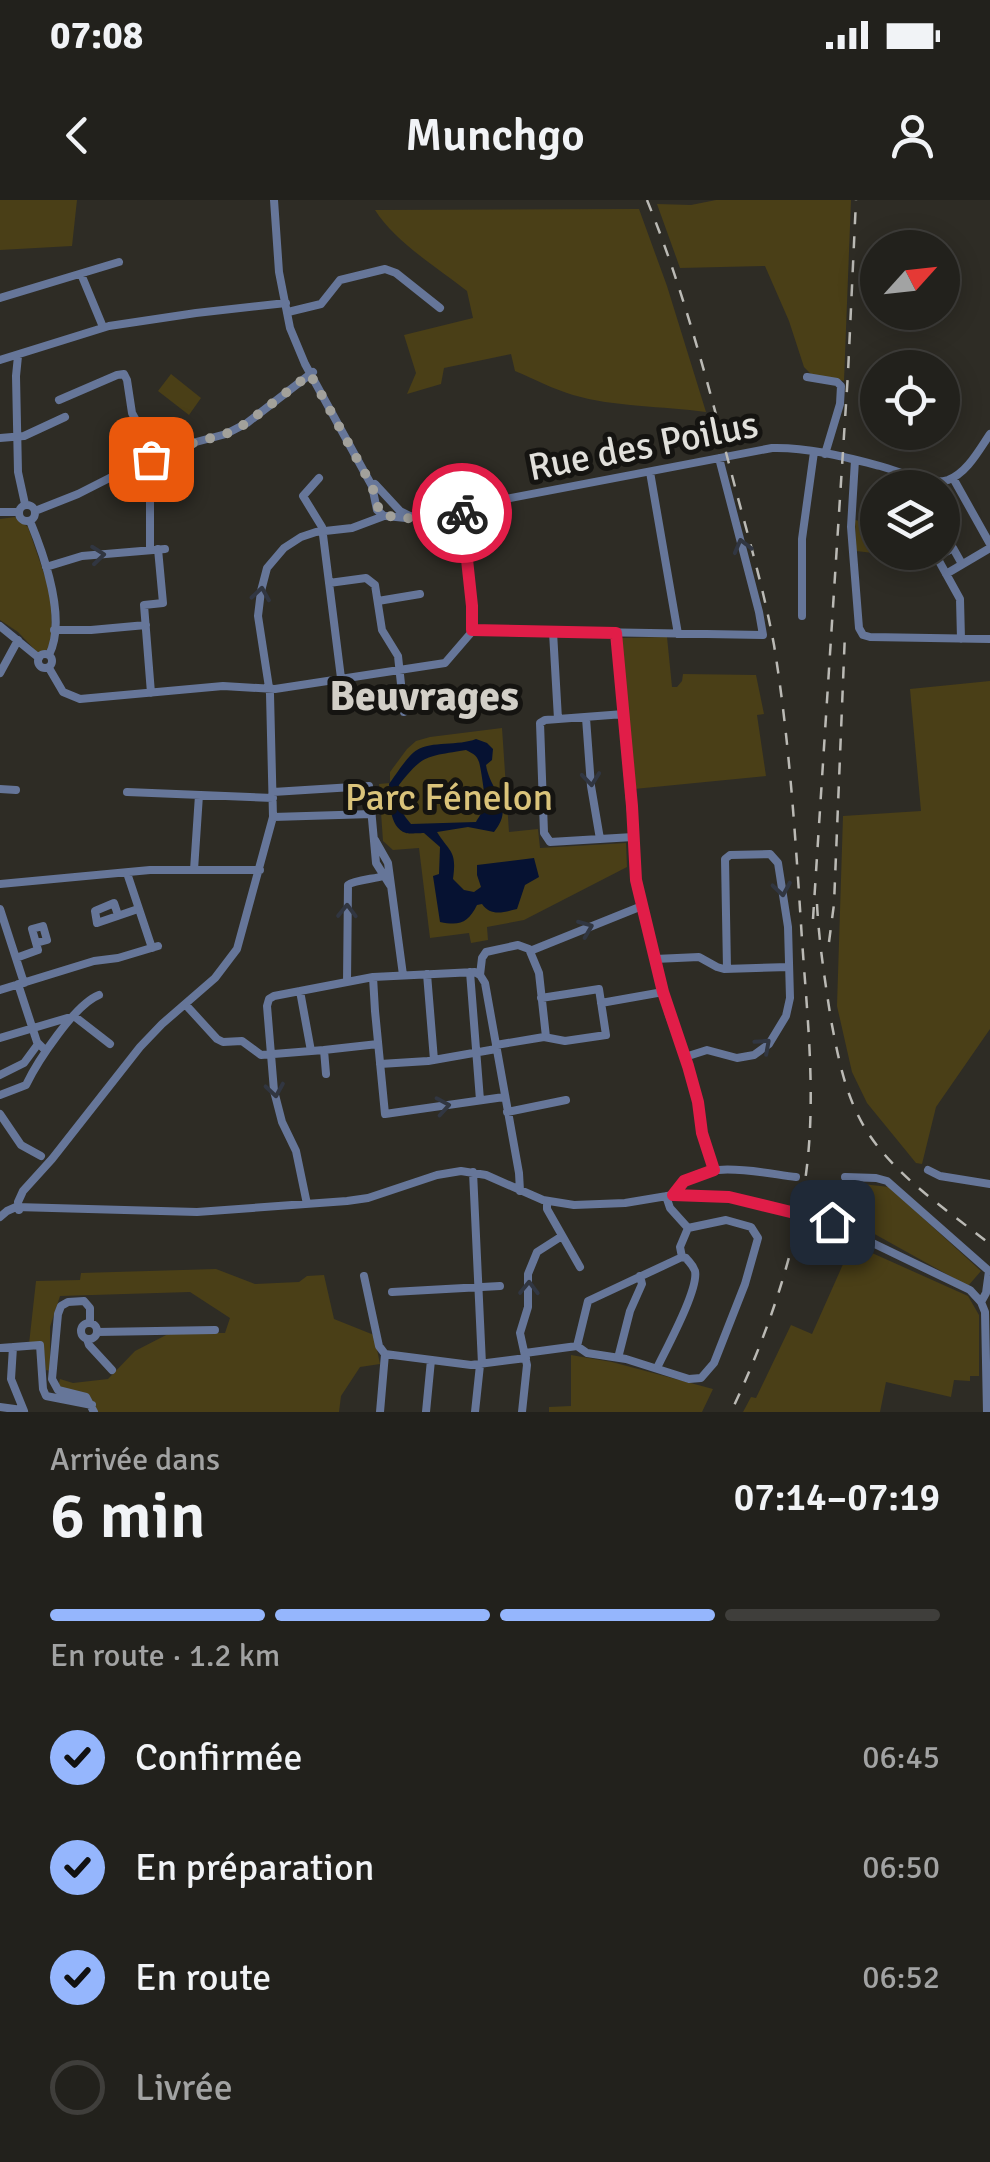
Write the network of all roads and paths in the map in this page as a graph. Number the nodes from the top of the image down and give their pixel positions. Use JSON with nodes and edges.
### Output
{"nodes":[{"id":1,"x":274,"y":200,"type":"edge"},
{"id":2,"x":119,"y":262,"type":"dead end"},
{"id":3,"x":80,"y":274,"type":"junction"},
{"id":4,"x":0,"y":298,"type":"edge"},
{"id":5,"x":287,"y":308,"type":"junction"},
{"id":6,"x":440,"y":308,"type":"dead end"},
{"id":7,"x":103,"y":327,"type":"junction"},
{"id":8,"x":18,"y":356,"type":"junction"},
{"id":9,"x":0,"y":360,"type":"edge"},
{"id":10,"x":312,"y":373,"type":"junction"},
{"id":11,"x":806,"y":377,"type":"dead end"},
{"id":12,"x":59,"y":400,"type":"dead end"},
{"id":13,"x":65,"y":417,"type":"dead end"},
{"id":14,"x":990,"y":434,"type":"edge"},
{"id":15,"x":17,"y":436,"type":"junction"},
{"id":16,"x":0,"y":438,"type":"edge"},
{"id":17,"x":348,"y":439,"type":"junction"},
{"id":18,"x":814,"y":452,"type":"junction"},
{"id":19,"x":825,"y":454,"type":"junction"},
{"id":20,"x":719,"y":458,"type":"junction"},
{"id":21,"x":856,"y":460,"type":"junction"},
{"id":22,"x":147,"y":466,"type":"junction"},
{"id":23,"x":891,"y":470,"type":"edge"},
{"id":24,"x":650,"y":472,"type":"junction"},
{"id":25,"x":960,"y":472,"type":"edge"},
{"id":26,"x":319,"y":478,"type":"dead end"},
{"id":27,"x":960,"y":490,"type":"edge"},
{"id":28,"x":391,"y":501,"type":"junction"},
{"id":29,"x":377,"y":505,"type":"junction"},
{"id":30,"x":22,"y":508,"type":"junction"},
{"id":31,"x":461,"y":508,"type":"junction"},
{"id":32,"x":35,"y":511,"type":"junction"},
{"id":33,"x":0,"y":512,"type":"edge"},
{"id":34,"x":385,"y":516,"type":"junction"},
{"id":35,"x":988,"y":516,"type":"edge"},
{"id":36,"x":412,"y":517,"type":"junction"},
{"id":37,"x":30,"y":520,"type":"junction"},
{"id":38,"x":978,"y":522,"type":"junction"},
{"id":39,"x":359,"y":526,"type":"junction"},
{"id":40,"x":322,"y":532,"type":"junction"},
{"id":41,"x":990,"y":546,"type":"edge"},
{"id":42,"x":158,"y":549,"type":"junction"},
{"id":43,"x":960,"y":560,"type":"edge"},
{"id":44,"x":962,"y":564,"type":"junction"},
{"id":45,"x":46,"y":567,"type":"junction"},
{"id":46,"x":944,"y":570,"type":"edge"},
{"id":47,"x":946,"y":574,"type":"junction"},
{"id":48,"x":329,"y":583,"type":"junction"},
{"id":49,"x":420,"y":594,"type":"dead end"},
{"id":50,"x":378,"y":600,"type":"junction"},
{"id":51,"x":802,"y":616,"type":"dead end"},
{"id":52,"x":146,"y":625,"type":"junction"},
{"id":53,"x":0,"y":626,"type":"edge"},
{"id":54,"x":54,"y":630,"type":"junction"},
{"id":55,"x":472,"y":630,"type":"junction"},
{"id":56,"x":553,"y":632,"type":"junction"},
{"id":57,"x":616,"y":633,"type":"junction"},
{"id":58,"x":678,"y":634,"type":"junction"},
{"id":59,"x":961,"y":639,"type":"junction"},
{"id":60,"x":990,"y":639,"type":"edge"},
{"id":61,"x":18,"y":640,"type":"junction"},
{"id":62,"x":49,"y":655,"type":"junction"},
{"id":63,"x":39,"y":658,"type":"junction"},
{"id":64,"x":50,"y":668,"type":"junction"},
{"id":65,"x":400,"y":668,"type":"junction"},
{"id":66,"x":0,"y":673,"type":"edge"},
{"id":67,"x":342,"y":678,"type":"junction"},
{"id":68,"x":270,"y":689,"type":"junction"},
{"id":69,"x":152,"y":693,"type":"junction"},
{"id":70,"x":404,"y":712,"type":"dead end"},
{"id":71,"x":624,"y":714,"type":"junction"},
{"id":72,"x":586,"y":718,"type":"junction"},
{"id":73,"x":558,"y":720,"type":"junction"},
{"id":74,"x":0,"y":789,"type":"edge"},
{"id":75,"x":16,"y":790,"type":"dead end"},
{"id":76,"x":127,"y":792,"type":"dead end"},
{"id":77,"x":199,"y":795,"type":"junction"},
{"id":78,"x":273,"y":795,"type":"junction"},
{"id":79,"x":372,"y":814,"type":"junction"},
{"id":80,"x":273,"y":817,"type":"junction"},
{"id":81,"x":633,"y":837,"type":"junction"},
{"id":82,"x":600,"y":839,"type":"junction"},
{"id":83,"x":194,"y":870,"type":"junction"},
{"id":84,"x":260,"y":870,"type":"junction"},
{"id":85,"x":126,"y":873,"type":"junction"},
{"id":86,"x":388,"y":878,"type":"junction"},
{"id":87,"x":0,"y":884,"type":"edge"},
{"id":88,"x":642,"y":906,"type":"junction"},
{"id":89,"x":0,"y":908,"type":"edge"},
{"id":90,"x":138,"y":909,"type":"junction"},
{"id":91,"x":118,"y":916,"type":"dead end"},
{"id":92,"x":36,"y":944,"type":"dead end"},
{"id":93,"x":530,"y":951,"type":"junction"},
{"id":94,"x":16,"y":958,"type":"junction"},
{"id":95,"x":655,"y":959,"type":"junction"},
{"id":96,"x":789,"y":967,"type":"junction"},
{"id":97,"x":727,"y":969,"type":"junction"},
{"id":98,"x":475,"y":973,"type":"junction"},
{"id":99,"x":427,"y":974,"type":"junction"},
{"id":100,"x":403,"y":975,"type":"junction"},
{"id":101,"x":374,"y":977,"type":"junction"},
{"id":102,"x":346,"y":982,"type":"junction"},
{"id":103,"x":21,"y":984,"type":"junction"},
{"id":104,"x":612,"y":987,"type":"dead end"},
{"id":105,"x":599,"y":989,"type":"junction"},
{"id":106,"x":0,"y":990,"type":"edge"},
{"id":107,"x":300,"y":991,"type":"junction"},
{"id":108,"x":663,"y":992,"type":"junction"},
{"id":109,"x":99,"y":995,"type":"dead end"},
{"id":110,"x":542,"y":998,"type":"junction"},
{"id":111,"x":601,"y":1003,"type":"junction"},
{"id":112,"x":186,"y":1004,"type":"junction"},
{"id":113,"x":74,"y":1016,"type":"junction"},
{"id":114,"x":32,"y":1028,"type":"junction"},
{"id":115,"x":0,"y":1038,"type":"edge"},
{"id":116,"x":551,"y":1038,"type":"junction"},
{"id":117,"x":110,"y":1044,"type":"dead end"},
{"id":118,"x":378,"y":1044,"type":"junction"},
{"id":119,"x":496,"y":1047,"type":"junction"},
{"id":120,"x":42,"y":1048,"type":"junction"},
{"id":121,"x":324,"y":1050,"type":"junction"},
{"id":122,"x":311,"y":1051,"type":"junction"},
{"id":123,"x":476,"y":1052,"type":"junction"},
{"id":124,"x":271,"y":1054,"type":"junction"},
{"id":125,"x":685,"y":1057,"type":"junction"},
{"id":126,"x":434,"y":1060,"type":"junction"},
{"id":127,"x":380,"y":1064,"type":"junction"},
{"id":128,"x":326,"y":1074,"type":"dead end"},
{"id":129,"x":0,"y":1075,"type":"edge"},
{"id":130,"x":0,"y":1096,"type":"edge"},
{"id":131,"x":504,"y":1097,"type":"junction"},
{"id":132,"x":480,"y":1100,"type":"junction"},
{"id":133,"x":566,"y":1100,"type":"dead end"},
{"id":134,"x":507,"y":1112,"type":"junction"},
{"id":135,"x":0,"y":1114,"type":"edge"},
{"id":136,"x":57,"y":1153,"type":"junction"},
{"id":137,"x":42,"y":1156,"type":"junction"},
{"id":138,"x":46,"y":1168,"type":"junction"},
{"id":139,"x":714,"y":1170,"type":"junction"},
{"id":140,"x":928,"y":1170,"type":"dead end"},
{"id":141,"x":473,"y":1172,"type":"junction"},
{"id":142,"x":796,"y":1176,"type":"dead end"},
{"id":143,"x":845,"y":1178,"type":"dead end"},
{"id":144,"x":990,"y":1184,"type":"edge"},
{"id":145,"x":520,"y":1191,"type":"junction"},
{"id":146,"x":669,"y":1195,"type":"junction"},
{"id":147,"x":546,"y":1201,"type":"junction"},
{"id":148,"x":307,"y":1204,"type":"junction"},
{"id":149,"x":23,"y":1209,"type":"junction"},
{"id":150,"x":0,"y":1219,"type":"edge"},
{"id":151,"x":688,"y":1228,"type":"junction"},
{"id":152,"x":562,"y":1236,"type":"junction"},
{"id":153,"x":682,"y":1257,"type":"junction"},
{"id":154,"x":580,"y":1267,"type":"dead end"},
{"id":155,"x":989,"y":1270,"type":"edge"},
{"id":156,"x":364,"y":1276,"type":"dead end"},
{"id":157,"x":640,"y":1276,"type":"junction"},
{"id":158,"x":500,"y":1286,"type":"dead end"},
{"id":159,"x":478,"y":1287,"type":"junction"},
{"id":160,"x":392,"y":1292,"type":"dead end"},
{"id":161,"x":972,"y":1292,"type":"junction"},
{"id":162,"x":983,"y":1306,"type":"junction"},
{"id":163,"x":90,"y":1323,"type":"junction"},
{"id":164,"x":215,"y":1330,"type":"dead end"},
{"id":165,"x":97,"y":1332,"type":"junction"},
{"id":166,"x":87,"y":1339,"type":"junction"},
{"id":167,"x":578,"y":1346,"type":"junction"},
{"id":168,"x":13,"y":1347,"type":"junction"},
{"id":169,"x":0,"y":1348,"type":"edge"},
{"id":170,"x":385,"y":1354,"type":"junction"},
{"id":171,"x":525,"y":1356,"type":"junction"},
{"id":172,"x":618,"y":1358,"type":"junction"},
{"id":173,"x":430,"y":1360,"type":"junction"},
{"id":174,"x":481,"y":1364,"type":"junction"},
{"id":175,"x":657,"y":1368,"type":"junction"},
{"id":176,"x":112,"y":1370,"type":"dead end"},
{"id":177,"x":0,"y":1407,"type":"edge"},
{"id":178,"x":93,"y":1409,"type":"edge"},
{"id":179,"x":25,"y":1411,"type":"edge"},
{"id":180,"x":380,"y":1412,"type":"edge"},
{"id":181,"x":426,"y":1412,"type":"edge"},
{"id":182,"x":476,"y":1412,"type":"edge"},
{"id":183,"x":522,"y":1412,"type":"edge"},
{"id":184,"x":987,"y":1412,"type":"edge"}],
"edges":[{"from":1,"to":5,"type":"street"},
{"from":2,"to":3,"type":"street"},
{"from":3,"to":4,"type":"street"},
{"from":3,"to":7,"type":"street"},
{"from":5,"to":6,"type":"street"},
{"from":5,"to":7,"type":"street"},
{"from":5,"to":10,"type":"street"},
{"from":7,"to":8,"type":"street"},
{"from":8,"to":9,"type":"street"},
{"from":8,"to":15,"type":"street"},
{"from":10,"to":17,"type":"street"},
{"from":10,"to":22,"type":"street"},
{"from":11,"to":19,"type":"street"},
{"from":12,"to":22,"type":"street"},
{"from":13,"to":15,"type":"street"},
{"from":14,"to":25,"type":"street"},
{"from":15,"to":16,"type":"street"},
{"from":15,"to":30,"type":"street"},
{"from":17,"to":28,"type":"street"},
{"from":17,"to":29,"type":"street"},
{"from":18,"to":19,"type":"street","name":"Rue des Poilus"},
{"from":18,"to":20,"type":"street","name":"Rue des Poilus"},
{"from":18,"to":51,"type":"street"},
{"from":19,"to":21,"type":"street","name":"Rue des Poilus"},
{"from":20,"to":24,"type":"street","name":"Rue des Poilus"},
{"from":58,"to":20,"type":"street","one_way":true},
{"from":21,"to":23,"type":"street","name":"Rue des Poilus"},
{"from":21,"to":59,"type":"street"},
{"from":22,"to":32,"type":"street"},
{"from":22,"to":42,"type":"street"},
{"from":24,"to":31,"type":"street","name":"Rue des Poilus"},
{"from":24,"to":58,"type":"street"},
{"from":26,"to":40,"type":"street"},
{"from":27,"to":38,"type":"street"},
{"from":28,"to":29,"type":"street"},
{"from":28,"to":34,"type":"street"},
{"from":28,"to":36,"type":"street"},
{"from":29,"to":34,"type":"street"},
{"from":29,"to":39,"type":"street"},
{"from":30,"to":32,"type":"street"},
{"from":30,"to":33,"type":"street"},
{"from":30,"to":37,"type":"street"},
{"from":31,"to":36,"type":"street","name":"Rue des Poilus"},
{"from":31,"to":55,"type":"street"},
{"from":32,"to":37,"type":"street"},
{"from":34,"to":36,"type":"street","name":"Rue des Poilus"},
{"from":34,"to":39,"type":"street"},
{"from":35,"to":38,"type":"street"},
{"from":37,"to":45,"type":"street"},
{"from":38,"to":41,"type":"street"},
{"from":39,"to":40,"type":"street"},
{"from":40,"to":48,"type":"street"},
{"from":68,"to":40,"type":"street","one_way":true},
{"from":41,"to":44,"type":"street"},
{"from":45,"to":42,"type":"street","one_way":true},
{"from":42,"to":52,"type":"street"},
{"from":43,"to":44,"type":"street"},
{"from":44,"to":47,"type":"street"},
{"from":45,"to":54,"type":"street"},
{"from":46,"to":47,"type":"street"},
{"from":47,"to":59,"type":"street"},
{"from":48,"to":50,"type":"street"},
{"from":48,"to":67,"type":"street"},
{"from":49,"to":50,"type":"street"},
{"from":50,"to":65,"type":"street"},
{"from":52,"to":54,"type":"street"},
{"from":52,"to":69,"type":"street"},
{"from":53,"to":61,"type":"street"},
{"from":54,"to":62,"type":"street"},
{"from":55,"to":56,"type":"street"},
{"from":55,"to":65,"type":"street"},
{"from":56,"to":57,"type":"street"},
{"from":56,"to":73,"type":"street"},
{"from":57,"to":58,"type":"street"},
{"from":57,"to":71,"type":"street"},
{"from":59,"to":60,"type":"street"},
{"from":61,"to":63,"type":"street"},
{"from":61,"to":66,"type":"street"},
{"from":62,"to":63,"type":"street"},
{"from":62,"to":64,"type":"street"},
{"from":63,"to":64,"type":"street"},
{"from":64,"to":69,"type":"street"},
{"from":65,"to":67,"type":"street"},
{"from":65,"to":70,"type":"street"},
{"from":67,"to":68,"type":"street"},
{"from":68,"to":69,"type":"street"},
{"from":68,"to":78,"type":"street"},
{"from":71,"to":72,"type":"street"},
{"from":71,"to":81,"type":"street"},
{"from":72,"to":73,"type":"street"},
{"from":72,"to":82,"type":"street","one_way":true},
{"from":73,"to":82,"type":"street"},
{"from":74,"to":75,"type":"street"},
{"from":76,"to":77,"type":"street"},
{"from":77,"to":78,"type":"street"},
{"from":77,"to":83,"type":"street"},
{"from":78,"to":79,"type":"street"},
{"from":78,"to":80,"type":"street"},
{"from":79,"to":80,"type":"street"},
{"from":79,"to":86,"type":"street"},
{"from":80,"to":84,"type":"street"},
{"from":81,"to":82,"type":"street"},
{"from":81,"to":88,"type":"street"},
{"from":83,"to":84,"type":"street"},
{"from":83,"to":85,"type":"street"},
{"from":84,"to":112,"type":"street"},
{"from":85,"to":87,"type":"street"},
{"from":85,"to":90,"type":"street"},
{"from":86,"to":100,"type":"street"},
{"from":102,"to":86,"type":"street","one_way":true},
{"from":93,"to":88,"type":"street","one_way":true},
{"from":88,"to":95,"type":"street"},
{"from":89,"to":94,"type":"street"},
{"from":90,"to":91,"type":"street"},
{"from":90,"to":103,"type":"street"},
{"from":92,"to":94,"type":"street"},
{"from":93,"to":98,"type":"street"},
{"from":93,"to":110,"type":"street"},
{"from":94,"to":103,"type":"street"},
{"from":95,"to":97,"type":"street"},
{"from":95,"to":108,"type":"street"},
{"from":96,"to":97,"type":"street"},
{"from":97,"to":96,"type":"street","one_way":true},
{"from":125,"to":96,"type":"street","one_way":true},
{"from":98,"to":99,"type":"street"},
{"from":98,"to":119,"type":"street"},
{"from":98,"to":123,"type":"street"},
{"from":99,"to":100,"type":"street"},
{"from":99,"to":126,"type":"street"},
{"from":100,"to":101,"type":"street"},
{"from":101,"to":102,"type":"street"},
{"from":101,"to":118,"type":"street"},
{"from":102,"to":107,"type":"street"},
{"from":103,"to":106,"type":"street"},
{"from":103,"to":114,"type":"street"},
{"from":104,"to":105,"type":"street"},
{"from":105,"to":110,"type":"street"},
{"from":105,"to":111,"type":"street"},
{"from":107,"to":122,"type":"street"},
{"from":107,"to":124,"type":"street"},
{"from":108,"to":111,"type":"street"},
{"from":108,"to":125,"type":"street"},
{"from":109,"to":113,"type":"street"},
{"from":110,"to":116,"type":"street"},
{"from":111,"to":116,"type":"street"},
{"from":112,"to":124,"type":"street"},
{"from":112,"to":136,"type":"street"},
{"from":113,"to":114,"type":"street"},
{"from":113,"to":117,"type":"street"},
{"from":113,"to":120,"type":"street"},
{"from":114,"to":115,"type":"street"},
{"from":114,"to":120,"type":"street"},
{"from":116,"to":119,"type":"street"},
{"from":118,"to":121,"type":"street"},
{"from":118,"to":127,"type":"street"},
{"from":119,"to":123,"type":"street"},
{"from":119,"to":131,"type":"street"},
{"from":120,"to":129,"type":"street"},
{"from":120,"to":130,"type":"street"},
{"from":121,"to":122,"type":"street"},
{"from":121,"to":128,"type":"street"},
{"from":122,"to":124,"type":"street"},
{"from":123,"to":126,"type":"street"},
{"from":123,"to":132,"type":"street"},
{"from":124,"to":148,"type":"street","one_way":true},
{"from":125,"to":139,"type":"street"},
{"from":126,"to":127,"type":"street"},
{"from":127,"to":132,"type":"street","one_way":true},
{"from":131,"to":132,"type":"street"},
{"from":131,"to":134,"type":"street"},
{"from":133,"to":134,"type":"street"},
{"from":134,"to":145,"type":"street"},
{"from":135,"to":137,"type":"street"},
{"from":136,"to":137,"type":"street"},
{"from":136,"to":138,"type":"street"},
{"from":137,"to":138,"type":"street"},
{"from":138,"to":149,"type":"street"},
{"from":139,"to":142,"type":"street"},
{"from":139,"to":146,"type":"street"},
{"from":140,"to":144,"type":"street"},
{"from":141,"to":145,"type":"street"},
{"from":141,"to":148,"type":"street"},
{"from":141,"to":159,"type":"street"},
{"from":143,"to":155,"type":"street"},
{"from":145,"to":147,"type":"street"},
{"from":146,"to":147,"type":"street"},
{"from":146,"to":151,"type":"street"},
{"from":146,"to":161,"type":"street"},
{"from":147,"to":152,"type":"street"},
{"from":148,"to":149,"type":"street"},
{"from":149,"to":150,"type":"street"},
{"from":151,"to":153,"type":"street"},
{"from":151,"to":175,"type":"street"},
{"from":152,"to":154,"type":"street"},
{"from":171,"to":152,"type":"street","one_way":true},
{"from":153,"to":157,"type":"street"},
{"from":153,"to":175,"type":"street"},
{"from":155,"to":161,"type":"street"},
{"from":155,"to":162,"type":"street"},
{"from":156,"to":170,"type":"street"},
{"from":157,"to":167,"type":"street"},
{"from":157,"to":172,"type":"street"},
{"from":158,"to":159,"type":"street"},
{"from":159,"to":160,"type":"street"},
{"from":159,"to":174,"type":"street"},
{"from":161,"to":162,"type":"street"},
{"from":162,"to":184,"type":"street"},
{"from":163,"to":165,"type":"street"},
{"from":163,"to":166,"type":"street"},
{"from":163,"to":178,"type":"street"},
{"from":164,"to":165,"type":"street"},
{"from":165,"to":166,"type":"street"},
{"from":166,"to":176,"type":"street"},
{"from":167,"to":171,"type":"street"},
{"from":167,"to":172,"type":"street"},
{"from":168,"to":169,"type":"street"},
{"from":168,"to":178,"type":"street"},
{"from":168,"to":179,"type":"street"},
{"from":170,"to":173,"type":"street"},
{"from":170,"to":180,"type":"street"},
{"from":171,"to":174,"type":"street"},
{"from":171,"to":183,"type":"street"},
{"from":172,"to":175,"type":"street"},
{"from":173,"to":174,"type":"street"},
{"from":173,"to":181,"type":"street"},
{"from":174,"to":182,"type":"street"},
{"from":177,"to":179,"type":"street"}]}
